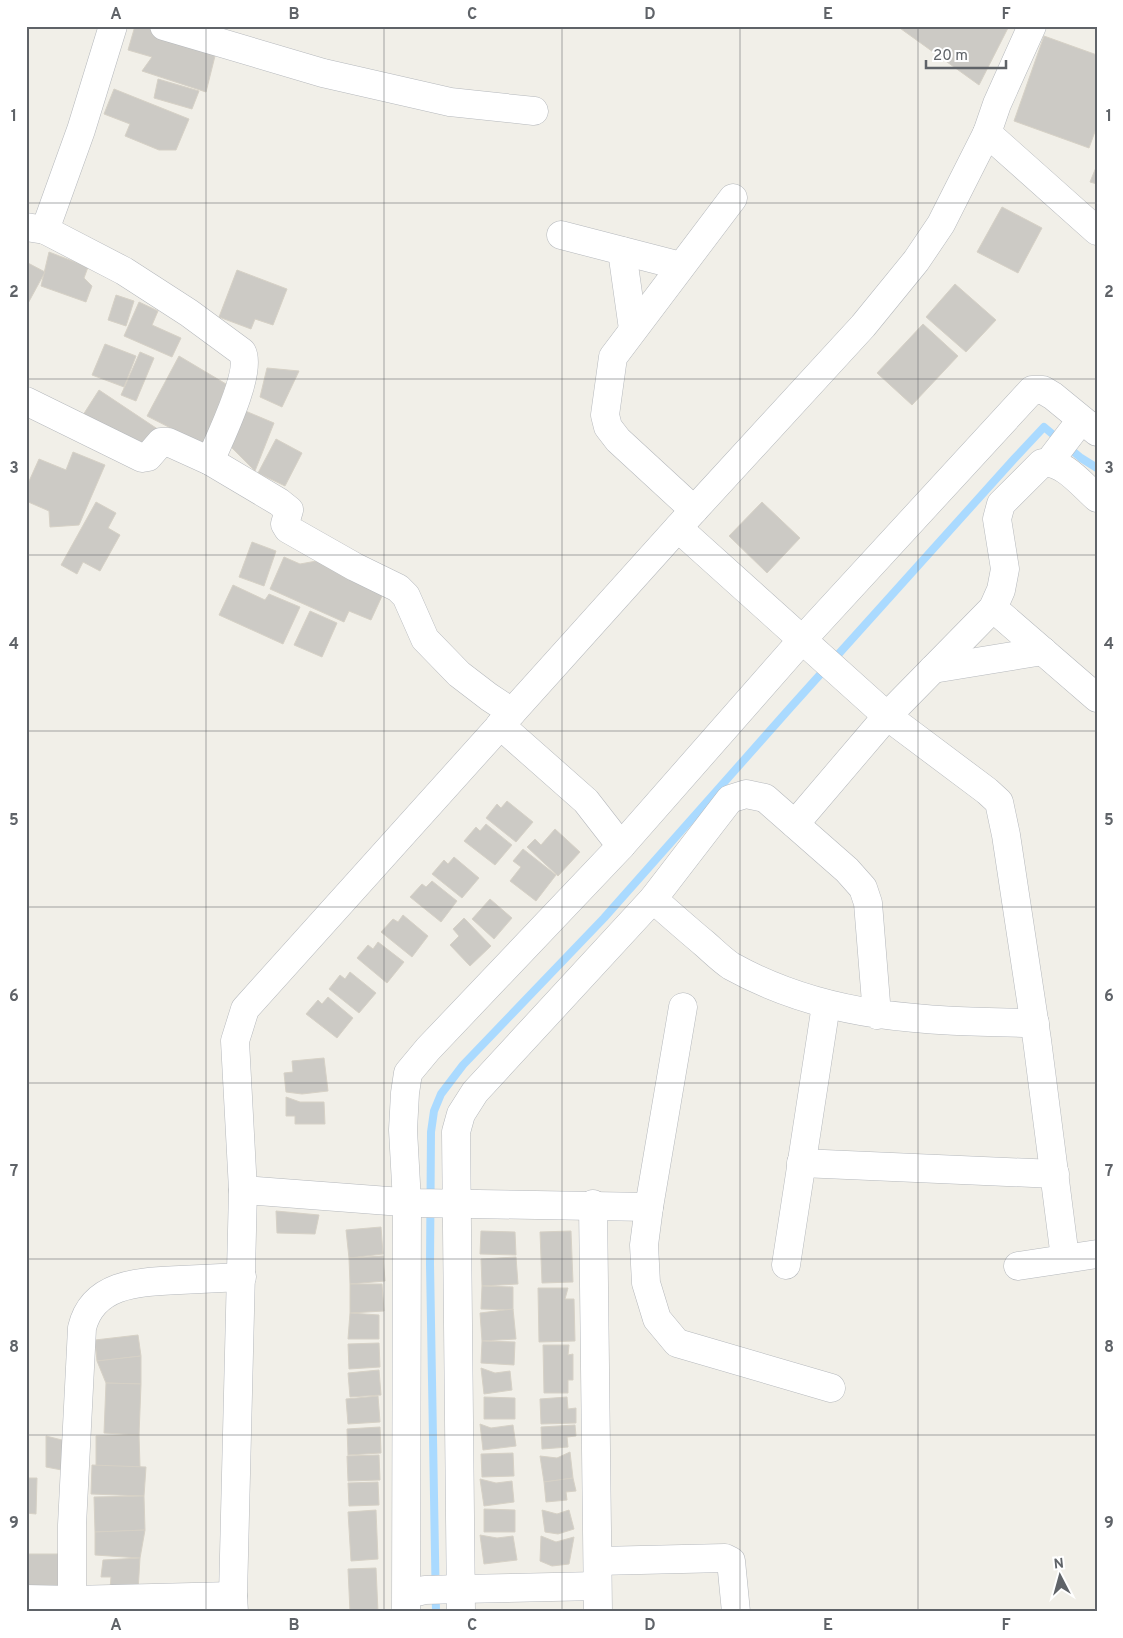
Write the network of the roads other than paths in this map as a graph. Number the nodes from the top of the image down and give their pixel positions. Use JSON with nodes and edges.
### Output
{"nodes":[{"id":1,"x":113,"y":26,"type":"edge"},
{"id":2,"x":164,"y":26,"type":"edge"},
{"id":3,"x":1032,"y":26,"type":"edge"},
{"id":4,"x":534,"y":111,"type":"dead end"},
{"id":5,"x":986,"y":133,"type":"junction"},
{"id":6,"x":733,"y":198,"type":"dead end"},
{"id":7,"x":36,"y":228,"type":"edge"},
{"id":8,"x":1097,"y":231,"type":"edge"},
{"id":9,"x":561,"y":236,"type":"dead end"},
{"id":10,"x":622,"y":251,"type":"junction"},
{"id":11,"x":681,"y":266,"type":"junction"},
{"id":12,"x":632,"y":329,"type":"junction"},
{"id":13,"x":26,"y":401,"type":"edge"},
{"id":14,"x":1084,"y":427,"type":"edge"},
{"id":15,"x":1053,"y":457,"type":"junction"},
{"id":16,"x":210,"y":461,"type":"junction"},
{"id":17,"x":1097,"y":498,"type":"edge"},
{"id":18,"x":686,"y":519,"type":"junction"},
{"id":19,"x":993,"y":608,"type":"junction"},
{"id":20,"x":810,"y":647,"type":"junction"},
{"id":21,"x":1043,"y":652,"type":"junction"},
{"id":22,"x":933,"y":669,"type":"junction"},
{"id":23,"x":1097,"y":698,"type":"edge"},
{"id":24,"x":887,"y":716,"type":"junction"},
{"id":25,"x":506,"y":719,"type":"junction"},
{"id":26,"x":795,"y":824,"type":"junction"},
{"id":27,"x":621,"y":846,"type":"junction"},
{"id":28,"x":653,"y":899,"type":"junction"},
{"id":29,"x":826,"y":1004,"type":"junction"},
{"id":30,"x":684,"y":1007,"type":"dead end"},
{"id":31,"x":877,"y":1015,"type":"junction"},
{"id":32,"x":1034,"y":1023,"type":"junction"},
{"id":33,"x":801,"y":1163,"type":"junction"},
{"id":34,"x":1055,"y":1174,"type":"junction"},
{"id":35,"x":243,"y":1190,"type":"junction"},
{"id":36,"x":411,"y":1202,"type":"junction"},
{"id":37,"x":450,"y":1203,"type":"junction"},
{"id":38,"x":593,"y":1204,"type":"junction"},
{"id":39,"x":649,"y":1206,"type":"junction"},
{"id":40,"x":1097,"y":1254,"type":"edge"},
{"id":41,"x":1066,"y":1258,"type":"junction"},
{"id":42,"x":786,"y":1265,"type":"dead end"},
{"id":43,"x":1018,"y":1266,"type":"dead end"},
{"id":44,"x":242,"y":1277,"type":"junction"},
{"id":45,"x":831,"y":1388,"type":"dead end"},
{"id":46,"x":598,"y":1586,"type":"edge"},
{"id":47,"x":434,"y":1598,"type":"edge"},
{"id":48,"x":26,"y":1599,"type":"edge"},
{"id":49,"x":72,"y":1600,"type":"junction"},
{"id":50,"x":234,"y":1604,"type":"edge"},
{"id":51,"x":736,"y":1612,"type":"edge"}],
"edges":[{"from":1,"to":7,"type":"street"},
{"from":2,"to":4,"type":"street"},
{"from":3,"to":5,"type":"street"},
{"from":5,"to":8,"type":"street"},
{"from":5,"to":18,"type":"street"},
{"from":6,"to":11,"type":"street"},
{"from":7,"to":16,"type":"street"},
{"from":9,"to":10,"type":"street"},
{"from":10,"to":11,"type":"street"},
{"from":10,"to":12,"type":"street"},
{"from":11,"to":12,"type":"street"},
{"from":12,"to":18,"type":"street"},
{"from":13,"to":16,"type":"street"},
{"from":14,"to":15,"type":"street"},
{"from":14,"to":20,"type":"street"},
{"from":15,"to":17,"type":"street"},
{"from":15,"to":19,"type":"street"},
{"from":16,"to":25,"type":"street"},
{"from":18,"to":20,"type":"street"},
{"from":18,"to":25,"type":"street"},
{"from":19,"to":21,"type":"street"},
{"from":19,"to":22,"type":"street"},
{"from":20,"to":24,"type":"street"},
{"from":20,"to":27,"type":"street"},
{"from":21,"to":22,"type":"street"},
{"from":21,"to":23,"type":"street"},
{"from":22,"to":24,"type":"street"},
{"from":24,"to":26,"type":"street"},
{"from":24,"to":32,"type":"street"},
{"from":25,"to":27,"type":"street"},
{"from":25,"to":35,"type":"street"},
{"from":26,"to":28,"type":"street"},
{"from":26,"to":31,"type":"street"},
{"from":27,"to":36,"type":"street"},
{"from":28,"to":29,"type":"street"},
{"from":28,"to":37,"type":"street"},
{"from":29,"to":31,"type":"street"},
{"from":29,"to":33,"type":"street"},
{"from":30,"to":39,"type":"street"},
{"from":31,"to":32,"type":"street"},
{"from":32,"to":34,"type":"street"},
{"from":33,"to":34,"type":"street"},
{"from":33,"to":42,"type":"street"},
{"from":34,"to":41,"type":"street"},
{"from":35,"to":36,"type":"street"},
{"from":35,"to":44,"type":"street"},
{"from":36,"to":37,"type":"street"},
{"from":36,"to":47,"type":"street"},
{"from":37,"to":38,"type":"street"},
{"from":37,"to":47,"type":"street"},
{"from":38,"to":39,"type":"street"},
{"from":38,"to":46,"type":"street"},
{"from":39,"to":45,"type":"street"},
{"from":40,"to":41,"type":"street"},
{"from":41,"to":43,"type":"street"},
{"from":44,"to":49,"type":"street"},
{"from":44,"to":50,"type":"street"},
{"from":46,"to":47,"type":"street"},
{"from":46,"to":51,"type":"street"},
{"from":48,"to":49,"type":"street"},
{"from":49,"to":50,"type":"street"}]}
